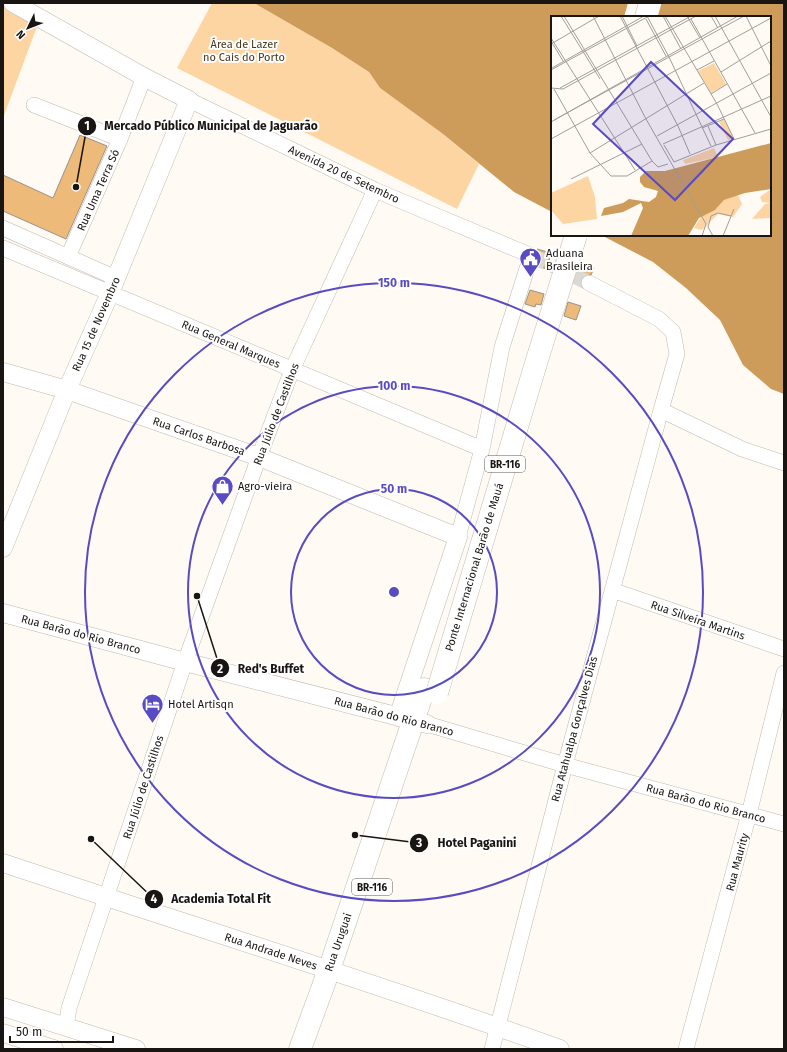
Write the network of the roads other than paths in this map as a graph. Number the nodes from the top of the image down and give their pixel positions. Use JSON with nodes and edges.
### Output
{"nodes":[{"id":1,"x":13,"y":3,"type":"edge"},
{"id":2,"x":638,"y":3,"type":"edge"},
{"id":3,"x":650,"y":3,"type":"edge"},
{"id":4,"x":633,"y":16,"type":"edge"},
{"id":5,"x":646,"y":16,"type":"edge"},
{"id":6,"x":144,"y":77,"type":"junction"},
{"id":7,"x":189,"y":100,"type":"junction"},
{"id":8,"x":34,"y":105,"type":"dead end"},
{"id":9,"x":120,"y":139,"type":"junction"},
{"id":10,"x":375,"y":190,"type":"junction"},
{"id":11,"x":3,"y":228,"type":"edge"},
{"id":12,"x":566,"y":236,"type":"edge"},
{"id":13,"x":576,"y":236,"type":"edge"},
{"id":14,"x":3,"y":248,"type":"edge"},
{"id":15,"x":68,"y":257,"type":"junction"},
{"id":16,"x":589,"y":283,"type":"tunnel mouth"},
{"id":17,"x":113,"y":286,"type":"junction"},
{"id":18,"x":292,"y":370,"type":"junction"},
{"id":19,"x":3,"y":372,"type":"edge"},
{"id":20,"x":67,"y":390,"type":"junction"},
{"id":21,"x":661,"y":410,"type":"junction"},
{"id":22,"x":482,"y":449,"type":"junction"},
{"id":23,"x":259,"y":457,"type":"junction"},
{"id":24,"x":784,"y":463,"type":"edge"},
{"id":25,"x":458,"y":537,"type":"junction"},
{"id":26,"x":3,"y":548,"type":"edge"},
{"id":27,"x":612,"y":590,"type":"junction"},
{"id":28,"x":3,"y":613,"type":"edge"},
{"id":29,"x":784,"y":649,"type":"edge"},
{"id":30,"x":185,"y":662,"type":"junction"},
{"id":31,"x":784,"y":674,"type":"edge"},
{"id":32,"x":430,"y":691,"type":"junction"},
{"id":33,"x":413,"y":721,"type":"junction"},
{"id":34,"x":565,"y":765,"type":"junction"},
{"id":35,"x":750,"y":814,"type":"junction"},
{"id":36,"x":784,"y":824,"type":"edge"},
{"id":37,"x":3,"y":863,"type":"edge"},
{"id":38,"x":106,"y":898,"type":"junction"},
{"id":39,"x":336,"y":972,"type":"junction"},
{"id":40,"x":3,"y":1006,"type":"edge"},
{"id":41,"x":60,"y":1025,"type":"junction"},
{"id":42,"x":498,"y":1026,"type":"junction"},
{"id":43,"x":3,"y":1033,"type":"edge"},
{"id":44,"x":50,"y":1048,"type":"edge"},
{"id":45,"x":136,"y":1049,"type":"edge"},
{"id":46,"x":300,"y":1049,"type":"edge"},
{"id":47,"x":315,"y":1049,"type":"edge"},
{"id":48,"x":492,"y":1049,"type":"edge"},
{"id":49,"x":560,"y":1049,"type":"edge"},
{"id":50,"x":686,"y":1049,"type":"edge"}],
"edges":[{"from":1,"to":6,"type":"street","name":"Avenida 20 de Setembro"},
{"from":2,"to":4,"type":"highway"},
{"from":3,"to":5,"type":"highway"},
{"from":6,"to":7,"type":"street","name":"Avenida 20 de Setembro"},
{"from":6,"to":9,"type":"street","name":"Rua Uma Terra Só"},
{"from":7,"to":10,"type":"street","name":"Avenida 20 de Setembro"},
{"from":7,"to":17,"type":"street","name":"Rua 15 de Novembro"},
{"from":8,"to":9,"type":"street"},
{"from":9,"to":15,"type":"street","name":"Rua Uma Terra Só"},
{"from":10,"to":18,"type":"street","name":"Rua Júlio de Castilhos"},
{"from":10,"to":22,"type":"street","name":"Avenida 20 de Setembro"},
{"from":11,"to":15,"type":"street"},
{"from":12,"to":32,"type":"highway","name":"Ponte Internacional Barão de Mauá","number":"BR-116"},
{"from":13,"to":32,"type":"highway","name":"Ponte Internacional Barão de Mauá","number":"BR-116","bridge":true},
{"from":14,"to":17,"type":"street","name":"Rua General Marques"},
{"from":15,"to":17,"type":"street"},
{"from":16,"to":21,"type":"street","name":"Rua Atahualpa Gonçalves Dias"},
{"from":17,"to":18,"type":"street","name":"Rua General Marques"},
{"from":17,"to":20,"type":"street","name":"Rua 15 de Novembro"},
{"from":18,"to":22,"type":"street","name":"Rua General Marques"},
{"from":18,"to":23,"type":"street","name":"Rua Júlio de Castilhos"},
{"from":19,"to":20,"type":"street","name":"Rua Carlos Barbosa"},
{"from":20,"to":23,"type":"street","name":"Rua Carlos Barbosa"},
{"from":20,"to":26,"type":"street","name":"Rua 15 de Novembro"},
{"from":21,"to":24,"type":"street"},
{"from":21,"to":27,"type":"street","name":"Rua Atahualpa Gonçalves Dias"},
{"from":22,"to":25,"type":"street"},
{"from":23,"to":25,"type":"street","name":"Rua Carlos Barbosa"},
{"from":23,"to":30,"type":"street","name":"Rua Júlio de Castilhos"},
{"from":25,"to":33,"type":"street"},
{"from":27,"to":29,"type":"street","name":"Rua Silveira Martins"},
{"from":27,"to":34,"type":"street","name":"Rua Atahualpa Gonçalves Dias"},
{"from":28,"to":30,"type":"street","name":"Rua Barão do Rio Branco"},
{"from":30,"to":33,"type":"street","name":"Rua Barão do Rio Branco"},
{"from":30,"to":38,"type":"street","name":"Rua Júlio de Castilhos"},
{"from":31,"to":35,"type":"street","name":"Rua Maurity"},
{"from":32,"to":33,"type":"highway","number":"BR-116"},
{"from":33,"to":34,"type":"street","name":"Rua Barão do Rio Branco"},
{"from":33,"to":39,"type":"highway","name":"Rua Uruguai","number":"BR-116"},
{"from":34,"to":35,"type":"street","name":"Rua Barão do Rio Branco"},
{"from":34,"to":42,"type":"street","name":"Rua Atahualpa Gonçalves Dias"},
{"from":35,"to":36,"type":"street","name":"Rua Barão do Rio Branco"},
{"from":35,"to":50,"type":"street","name":"Rua Maurity"},
{"from":37,"to":38,"type":"street","name":"Rua Andrade Neves"},
{"from":38,"to":39,"type":"street","name":"Rua Andrade Neves"},
{"from":38,"to":41,"type":"street","name":"Rua Júlio de Castilhos"},
{"from":39,"to":42,"type":"street","name":"Rua Andrade Neves"},
{"from":39,"to":46,"type":"highway","name":"Rua Uruguai","number":"BR-116"},
{"from":39,"to":47,"type":"highway","name":"Rua Uruguai","number":"BR-116"},
{"from":40,"to":41,"type":"street"},
{"from":41,"to":44,"type":"street","name":"Rua Júlio de Castilhos"},
{"from":41,"to":45,"type":"street"},
{"from":42,"to":48,"type":"street","name":"Rua Atahualpa Gonçalves Dias"},
{"from":42,"to":49,"type":"street","name":"Rua Andrade Neves"},
{"from":43,"to":44,"type":"street"}]}
